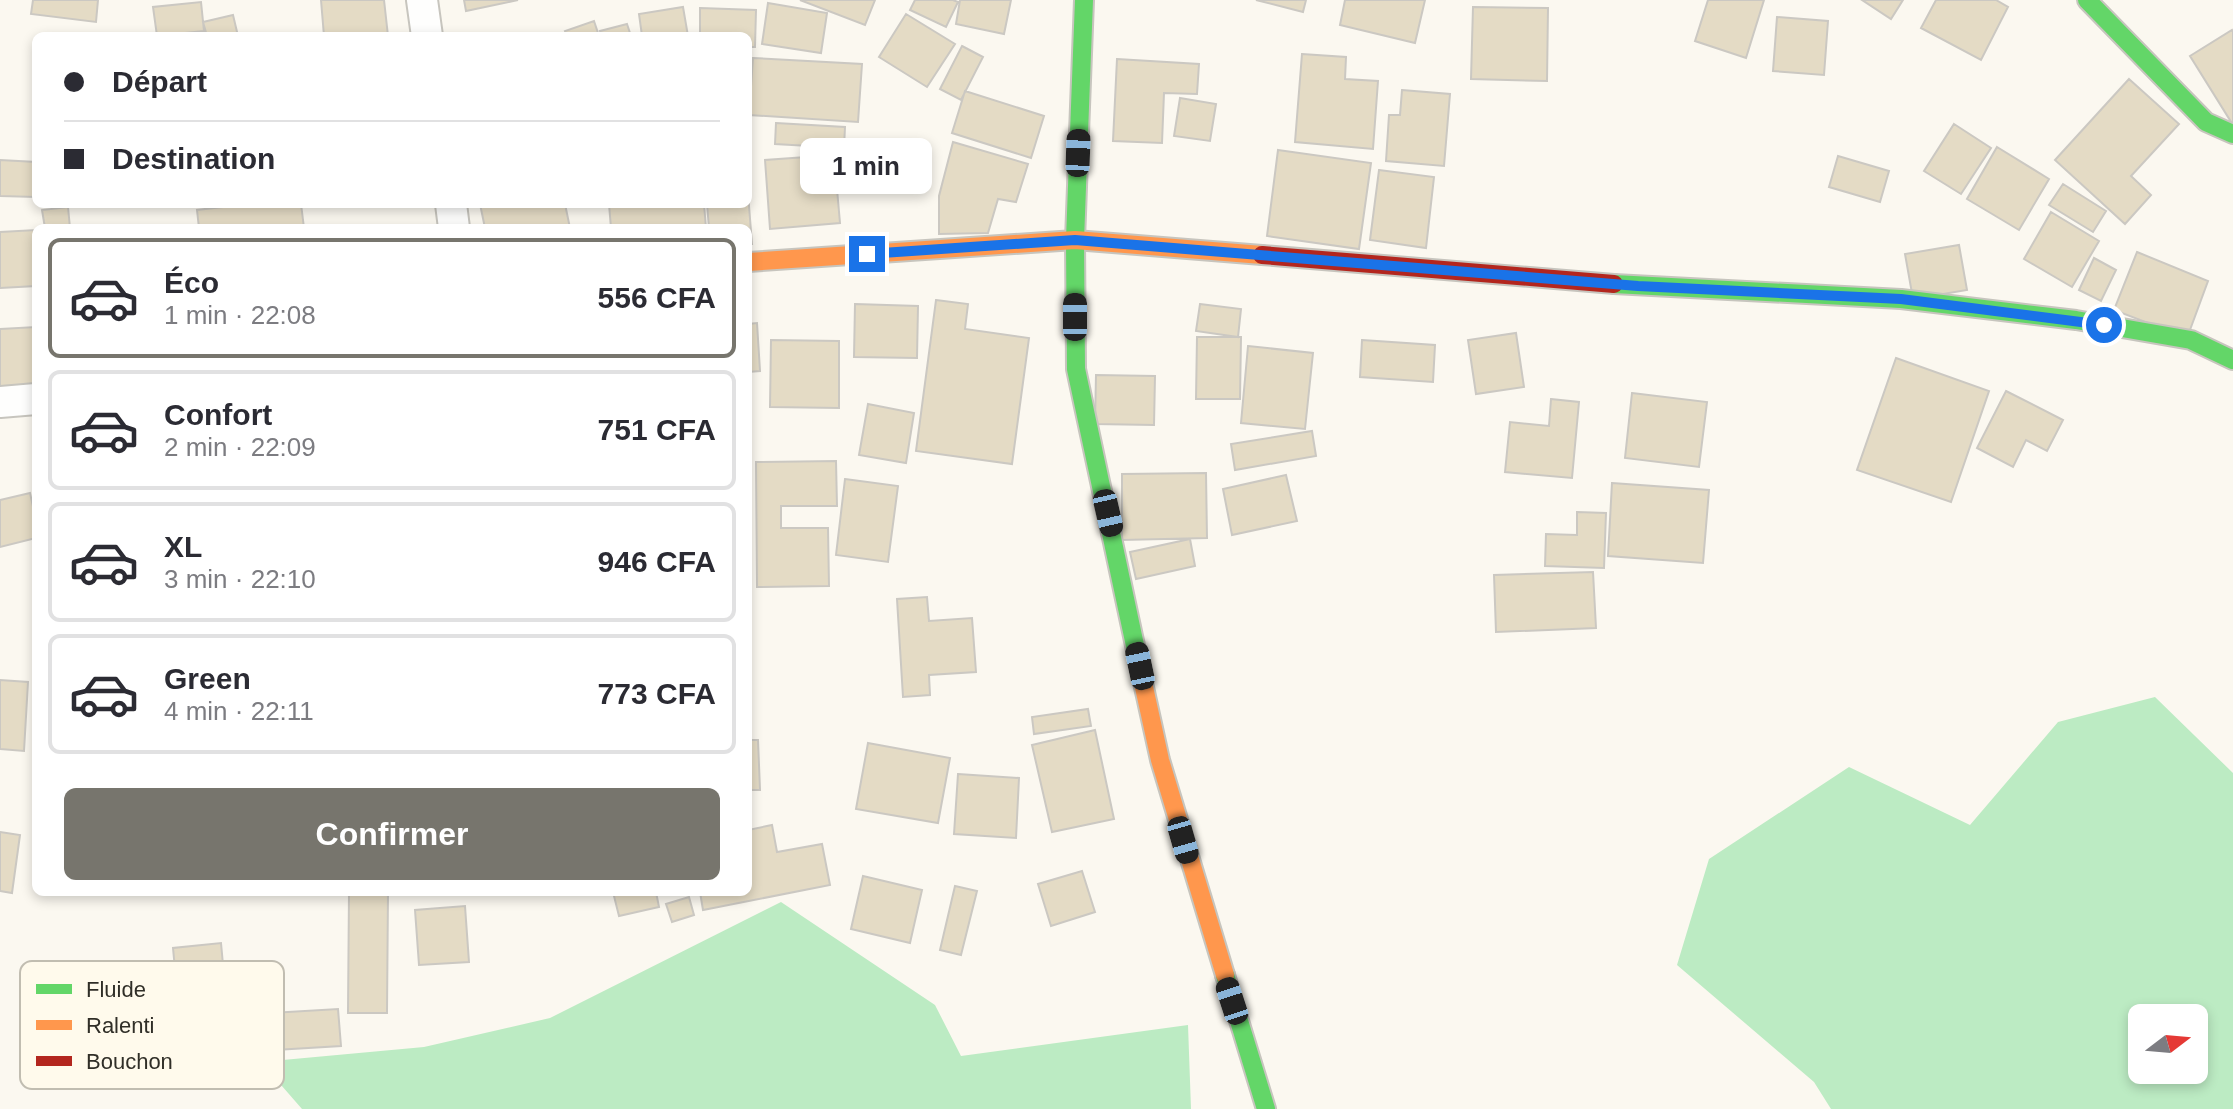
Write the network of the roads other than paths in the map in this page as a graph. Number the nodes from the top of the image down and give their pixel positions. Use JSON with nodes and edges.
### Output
{"nodes":[{"id":1,"x":422,"y":0,"type":"edge"},
{"id":2,"x":1084,"y":0,"type":"edge"},
{"id":3,"x":2087,"y":0,"type":"edge"},
{"id":4,"x":426,"y":32,"type":"edge"},
{"id":5,"x":2233,"y":134,"type":"edge"},
{"id":6,"x":1075,"y":240,"type":"junction"},
{"id":7,"x":752,"y":262,"type":"edge"},
{"id":8,"x":2233,"y":360,"type":"edge"},
{"id":9,"x":32,"y":399,"type":"edge"},
{"id":10,"x":0,"y":402,"type":"edge"},
{"id":11,"x":1266,"y":1109,"type":"edge"}],
"edges":[{"from":1,"to":4,"type":"street"},
{"from":2,"to":6,"type":"street"},
{"from":3,"to":5,"type":"street"},
{"from":6,"to":7,"type":"street"},
{"from":6,"to":8,"type":"street"},
{"from":6,"to":11,"type":"street"},
{"from":9,"to":10,"type":"street"}]}
